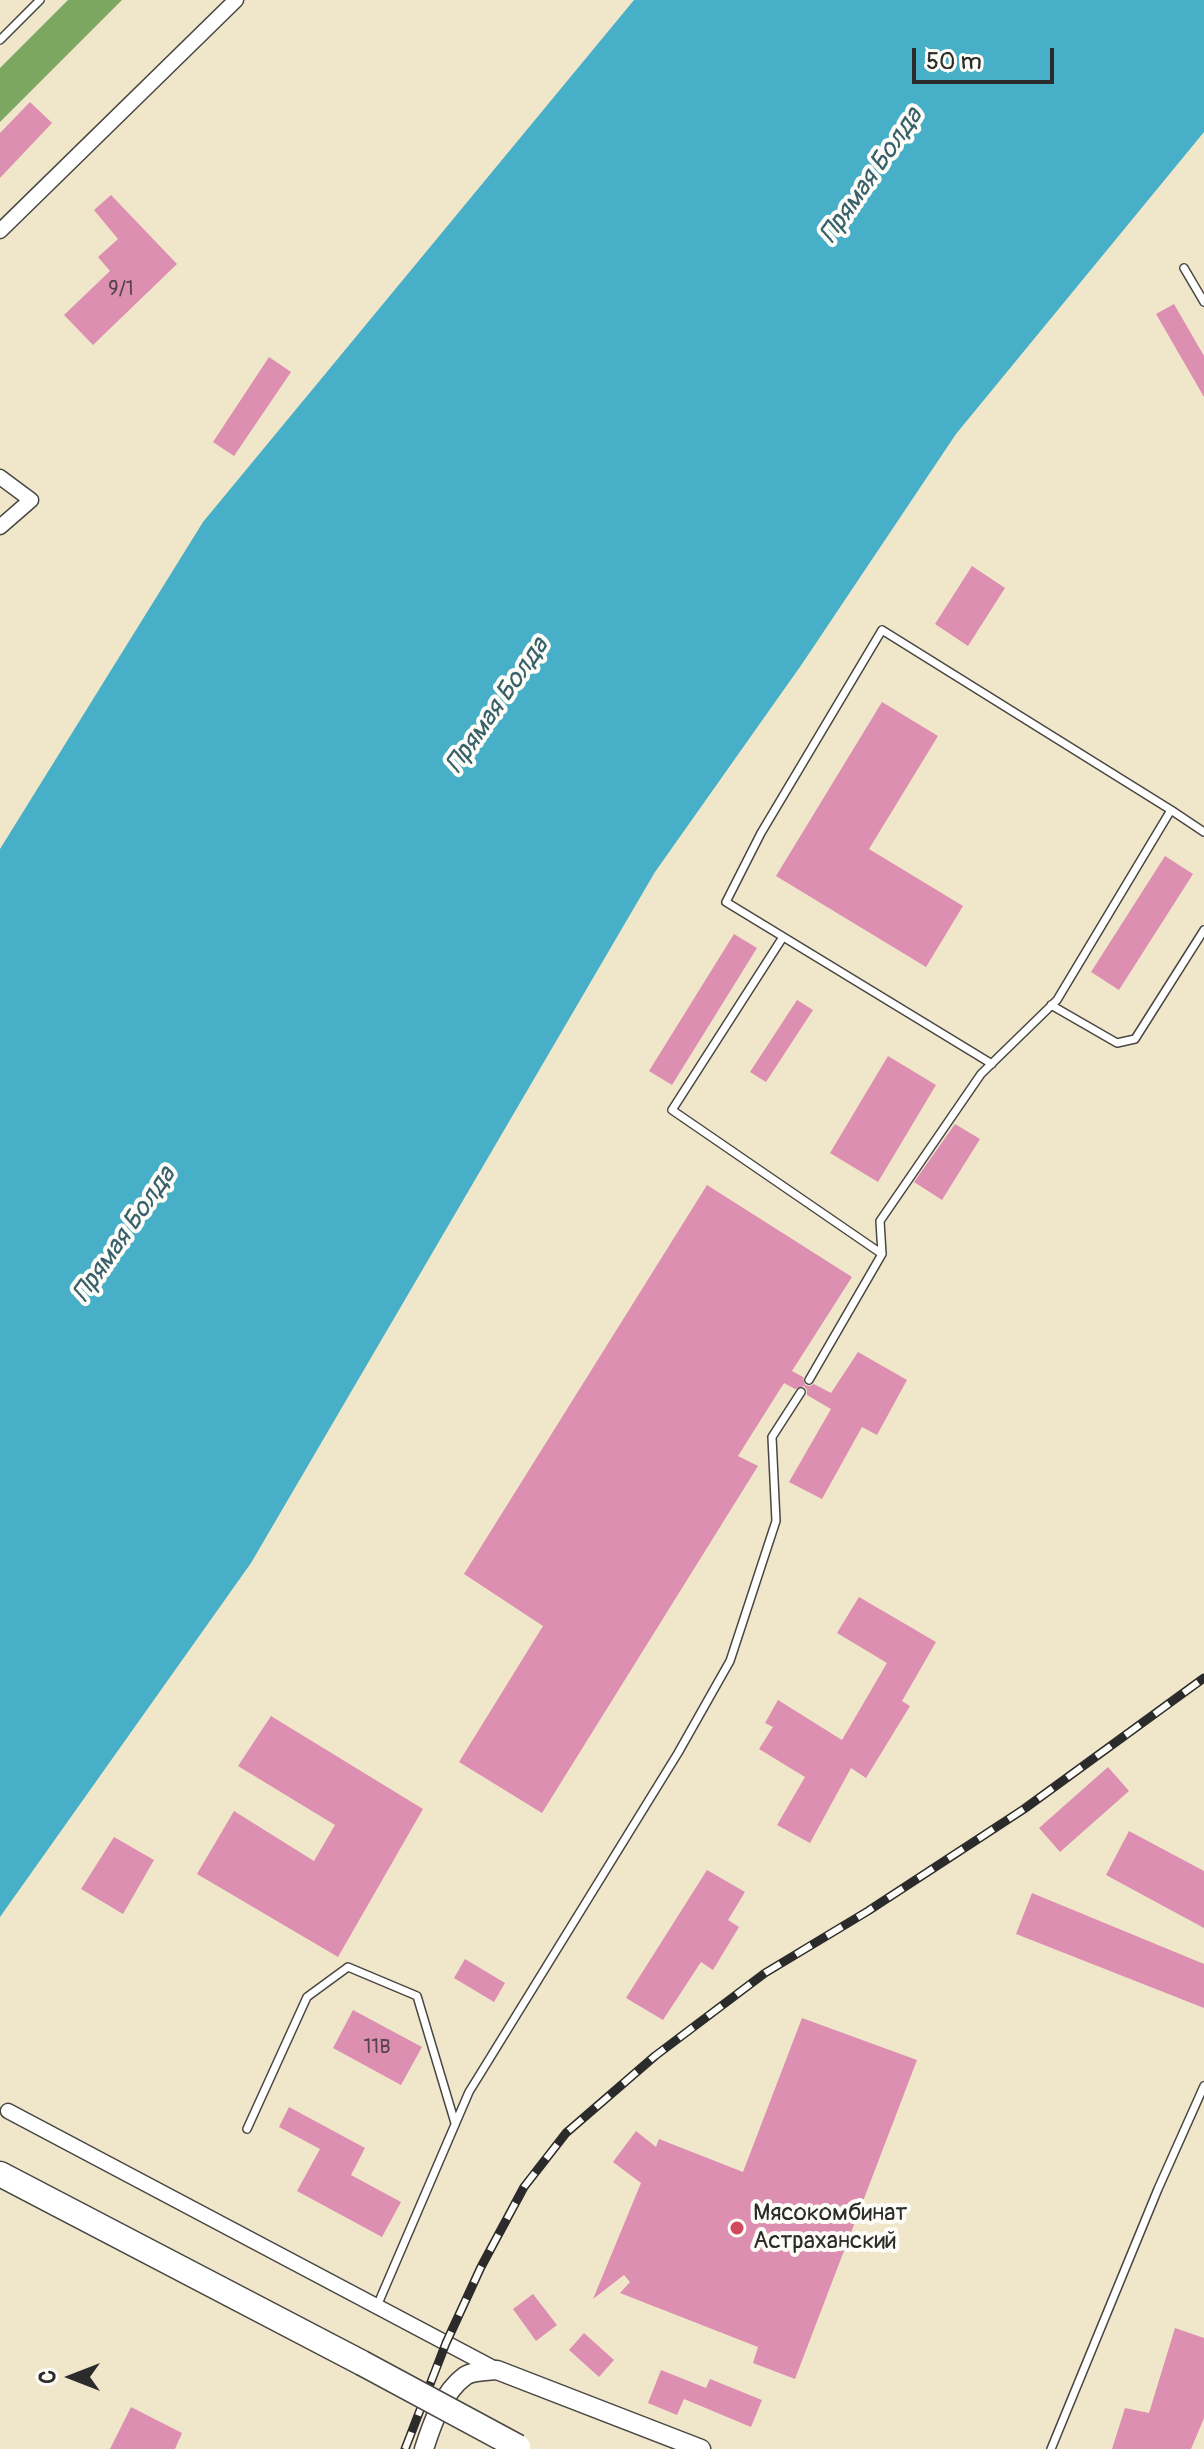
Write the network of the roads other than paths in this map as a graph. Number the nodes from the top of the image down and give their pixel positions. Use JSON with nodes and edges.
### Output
{"nodes":[{"id":1,"x":40,"y":0,"type":"edge"},
{"id":2,"x":236,"y":0,"type":"edge"},
{"id":3,"x":0,"y":40,"type":"edge"},
{"id":4,"x":0,"y":231,"type":"edge"},
{"id":5,"x":1184,"y":268,"type":"dead end"},
{"id":6,"x":1204,"y":302,"type":"edge"},
{"id":7,"x":0,"y":477,"type":"edge"},
{"id":8,"x":0,"y":527,"type":"edge"},
{"id":9,"x":1171,"y":810,"type":"junction"},
{"id":10,"x":1204,"y":832,"type":"edge"},
{"id":11,"x":1204,"y":930,"type":"edge"},
{"id":12,"x":783,"y":937,"type":"junction"},
{"id":13,"x":1051,"y":1005,"type":"junction"},
{"id":14,"x":992,"y":1064,"type":"junction"},
{"id":15,"x":882,"y":1254,"type":"junction"},
{"id":16,"x":809,"y":1380,"type":"dead end"},
{"id":17,"x":801,"y":1392,"type":"dead end"},
{"id":18,"x":1204,"y":2086,"type":"edge"},
{"id":19,"x":8,"y":2111,"type":"dead end"},
{"id":20,"x":455,"y":2123,"type":"junction"},
{"id":21,"x":247,"y":2129,"type":"dead end"},
{"id":22,"x":0,"y":2174,"type":"edge"},
{"id":23,"x":377,"y":2306,"type":"junction"},
{"id":24,"x":497,"y":2370,"type":"junction"},
{"id":25,"x":520,"y":2448,"type":"edge"},
{"id":26,"x":424,"y":2449,"type":"edge"},
{"id":27,"x":701,"y":2449,"type":"edge"},
{"id":28,"x":1051,"y":2449,"type":"edge"}],
"edges":[{"from":1,"to":3,"type":"lane"},
{"from":2,"to":4,"type":"street"},
{"from":5,"to":6,"type":"lane"},
{"from":7,"to":8,"type":"street"},
{"from":9,"to":10,"type":"lane"},
{"from":9,"to":12,"type":"lane"},
{"from":9,"to":13,"type":"lane"},
{"from":11,"to":13,"type":"lane"},
{"from":12,"to":14,"type":"lane"},
{"from":12,"to":15,"type":"lane"},
{"from":13,"to":14,"type":"lane"},
{"from":14,"to":15,"type":"lane"},
{"from":15,"to":16,"type":"lane"},
{"from":17,"to":20,"type":"lane"},
{"from":18,"to":28,"type":"lane"},
{"from":19,"to":23,"type":"street"},
{"from":20,"to":21,"type":"lane"},
{"from":20,"to":23,"type":"lane"},
{"from":22,"to":25,"type":"main road","bridge":true},
{"from":23,"to":24,"type":"street"},
{"from":24,"to":26,"type":"street"},
{"from":24,"to":27,"type":"street"}]}
